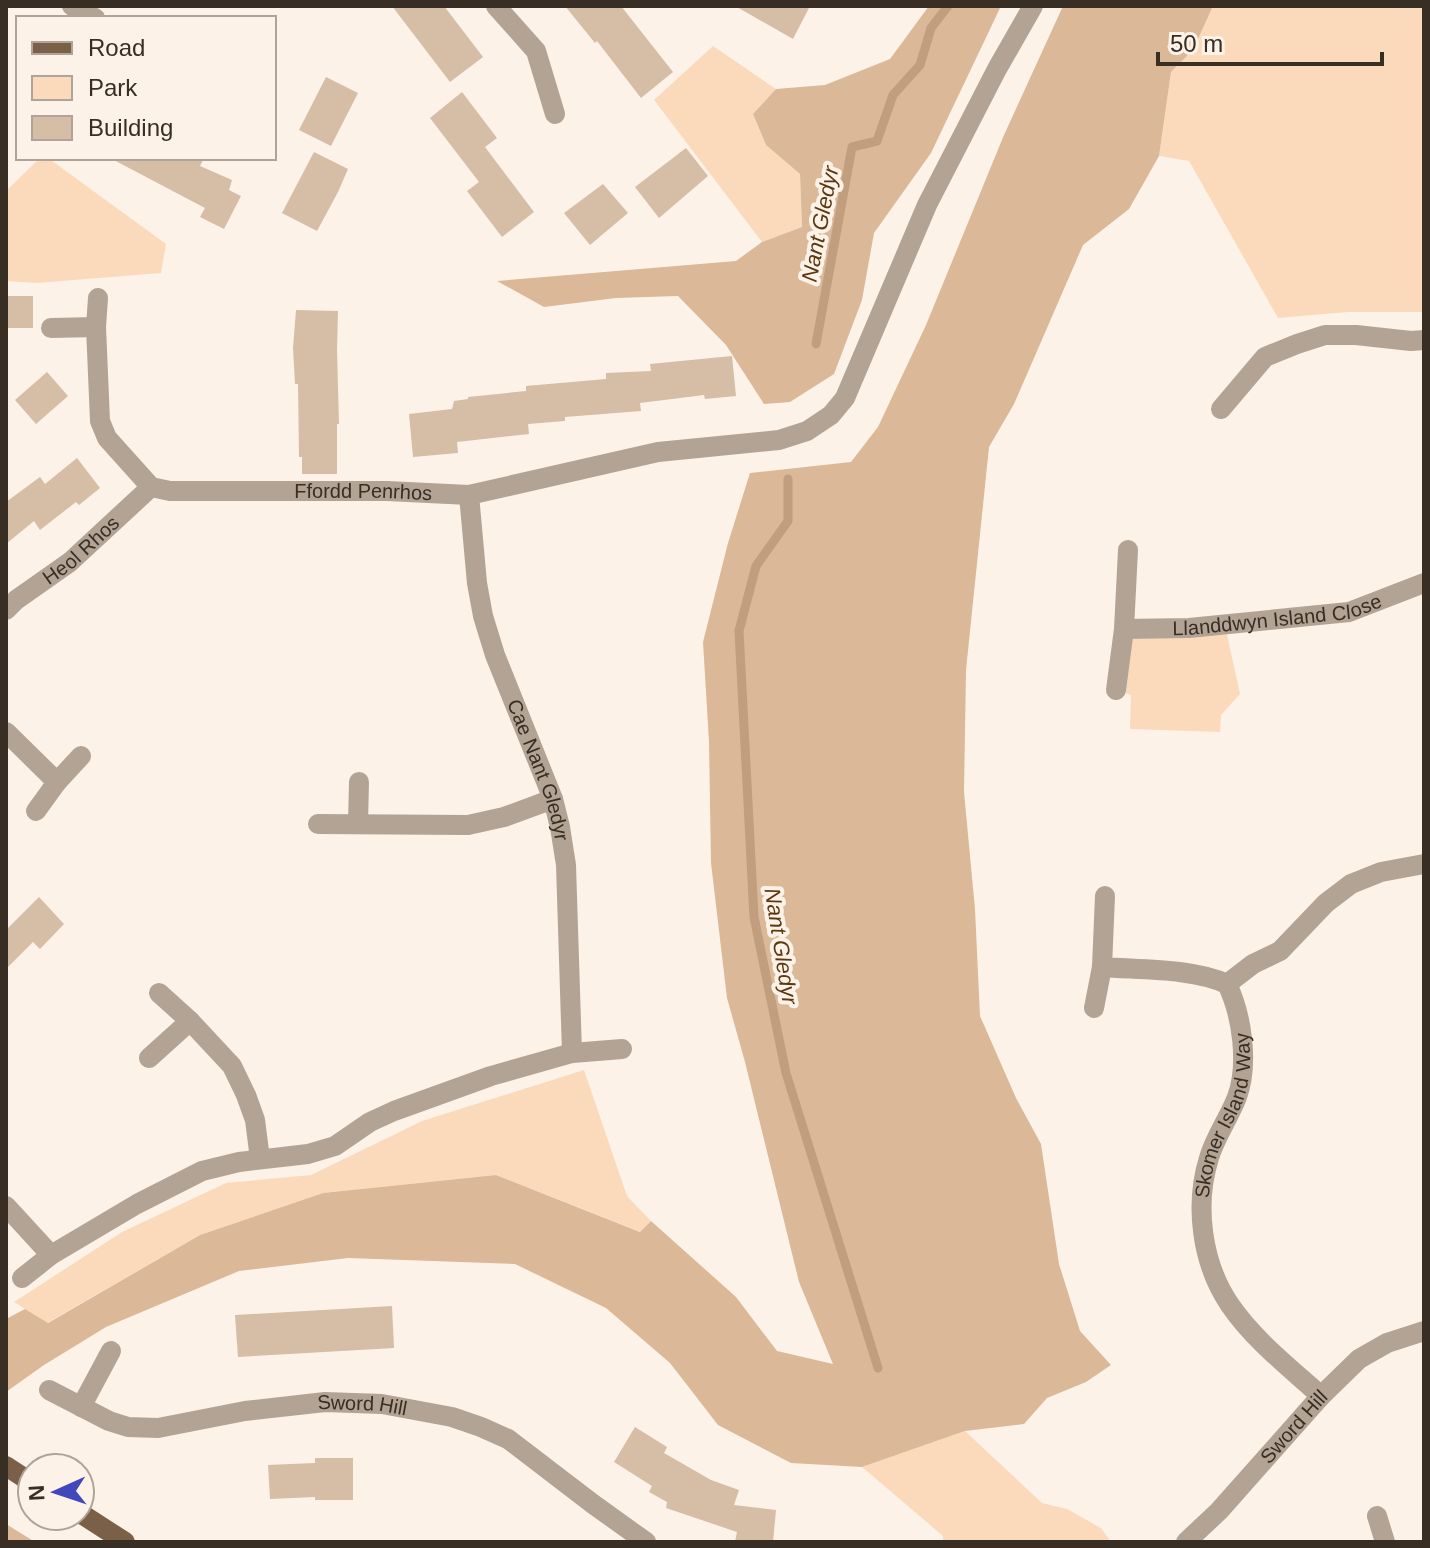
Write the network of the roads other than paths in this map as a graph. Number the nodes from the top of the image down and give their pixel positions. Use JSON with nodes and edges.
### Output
{"nodes":[{"id":1,"x":72,"y":6,"type":"edge"},
{"id":2,"x":496,"y":6,"type":"edge"},
{"id":3,"x":1033,"y":6,"type":"edge"},
{"id":4,"x":91,"y":16,"type":"edge"},
{"id":5,"x":555,"y":114,"type":"dead end"},
{"id":6,"x":98,"y":298,"type":"dead end"},
{"id":7,"x":96,"y":327,"type":"junction"},
{"id":8,"x":51,"y":328,"type":"dead end"},
{"id":9,"x":1424,"y":340,"type":"edge"},
{"id":10,"x":1221,"y":409,"type":"dead end"},
{"id":11,"x":151,"y":487,"type":"junction"},
{"id":12,"x":469,"y":495,"type":"junction"},
{"id":13,"x":1128,"y":550,"type":"dead end"},
{"id":14,"x":1424,"y":583,"type":"edge"},
{"id":15,"x":6,"y":610,"type":"edge"},
{"id":16,"x":1124,"y":629,"type":"junction"},
{"id":17,"x":1116,"y":690,"type":"dead end"},
{"id":18,"x":6,"y":732,"type":"edge"},
{"id":19,"x":81,"y":756,"type":"dead end"},
{"id":20,"x":57,"y":782,"type":"junction"},
{"id":21,"x":359,"y":782,"type":"dead end"},
{"id":22,"x":553,"y":799,"type":"junction"},
{"id":23,"x":36,"y":811,"type":"dead end"},
{"id":24,"x":318,"y":824,"type":"dead end"},
{"id":25,"x":358,"y":824,"type":"junction"},
{"id":26,"x":1424,"y":864,"type":"edge"},
{"id":27,"x":1105,"y":896,"type":"dead end"},
{"id":28,"x":1102,"y":967,"type":"junction"},
{"id":29,"x":1227,"y":984,"type":"junction"},
{"id":30,"x":159,"y":993,"type":"dead end"},
{"id":31,"x":1094,"y":1008,"type":"dead end"},
{"id":32,"x":190,"y":1021,"type":"junction"},
{"id":33,"x":622,"y":1049,"type":"dead end"},
{"id":34,"x":572,"y":1053,"type":"junction"},
{"id":35,"x":149,"y":1058,"type":"dead end"},
{"id":36,"x":260,"y":1159,"type":"junction"},
{"id":37,"x":6,"y":1206,"type":"edge"},
{"id":38,"x":51,"y":1255,"type":"junction"},
{"id":39,"x":22,"y":1278,"type":"dead end"},
{"id":40,"x":1421,"y":1332,"type":"edge"},
{"id":41,"x":111,"y":1351,"type":"dead end"},
{"id":42,"x":49,"y":1390,"type":"dead end"},
{"id":43,"x":1321,"y":1396,"type":"junction"},
{"id":44,"x":81,"y":1407,"type":"junction"},
{"id":45,"x":1377,"y":1516,"type":"dead end"},
{"id":46,"x":96,"y":1523,"type":"edge"},
{"id":47,"x":125,"y":1542,"type":"edge"},
{"id":48,"x":646,"y":1542,"type":"edge"},
{"id":49,"x":1186,"y":1542,"type":"edge"},
{"id":50,"x":1385,"y":1542,"type":"edge"}],
"edges":[{"from":1,"to":4,"type":"street"},
{"from":2,"to":5,"type":"street"},
{"from":3,"to":12,"type":"street","name":"Ffordd Penrhos"},
{"from":6,"to":7,"type":"street"},
{"from":7,"to":8,"type":"street"},
{"from":7,"to":11,"type":"street"},
{"from":9,"to":10,"type":"street"},
{"from":11,"to":12,"type":"street","name":"Ffordd Penrhos"},
{"from":11,"to":15,"type":"street","name":"Heol Rhos"},
{"from":12,"to":22,"type":"street","name":"Cae Nant Gledyr"},
{"from":13,"to":16,"type":"street"},
{"from":14,"to":16,"type":"street","name":"Llanddwyn Island Close"},
{"from":16,"to":17,"type":"street"},
{"from":18,"to":20,"type":"street"},
{"from":19,"to":20,"type":"street"},
{"from":20,"to":23,"type":"street"},
{"from":21,"to":25,"type":"street"},
{"from":22,"to":25,"type":"street"},
{"from":22,"to":34,"type":"street","name":"Cae Nant Gledyr"},
{"from":24,"to":25,"type":"street"},
{"from":26,"to":29,"type":"street"},
{"from":27,"to":28,"type":"street"},
{"from":28,"to":29,"type":"street"},
{"from":28,"to":31,"type":"street"},
{"from":29,"to":43,"type":"street","name":"Skomer Island Way"},
{"from":30,"to":32,"type":"street"},
{"from":32,"to":35,"type":"street"},
{"from":32,"to":36,"type":"street"},
{"from":33,"to":34,"type":"street"},
{"from":34,"to":36,"type":"street"},
{"from":36,"to":38,"type":"street"},
{"from":37,"to":38,"type":"street"},
{"from":38,"to":39,"type":"street"},
{"from":40,"to":43,"type":"street","name":"Sword Hill"},
{"from":41,"to":44,"type":"street"},
{"from":42,"to":44,"type":"street","name":"Sword Hill"},
{"from":43,"to":49,"type":"street","name":"Sword Hill"},
{"from":44,"to":48,"type":"street","name":"Sword Hill"},
{"from":45,"to":50,"type":"street"},
{"from":46,"to":47,"type":"main road"}]}
